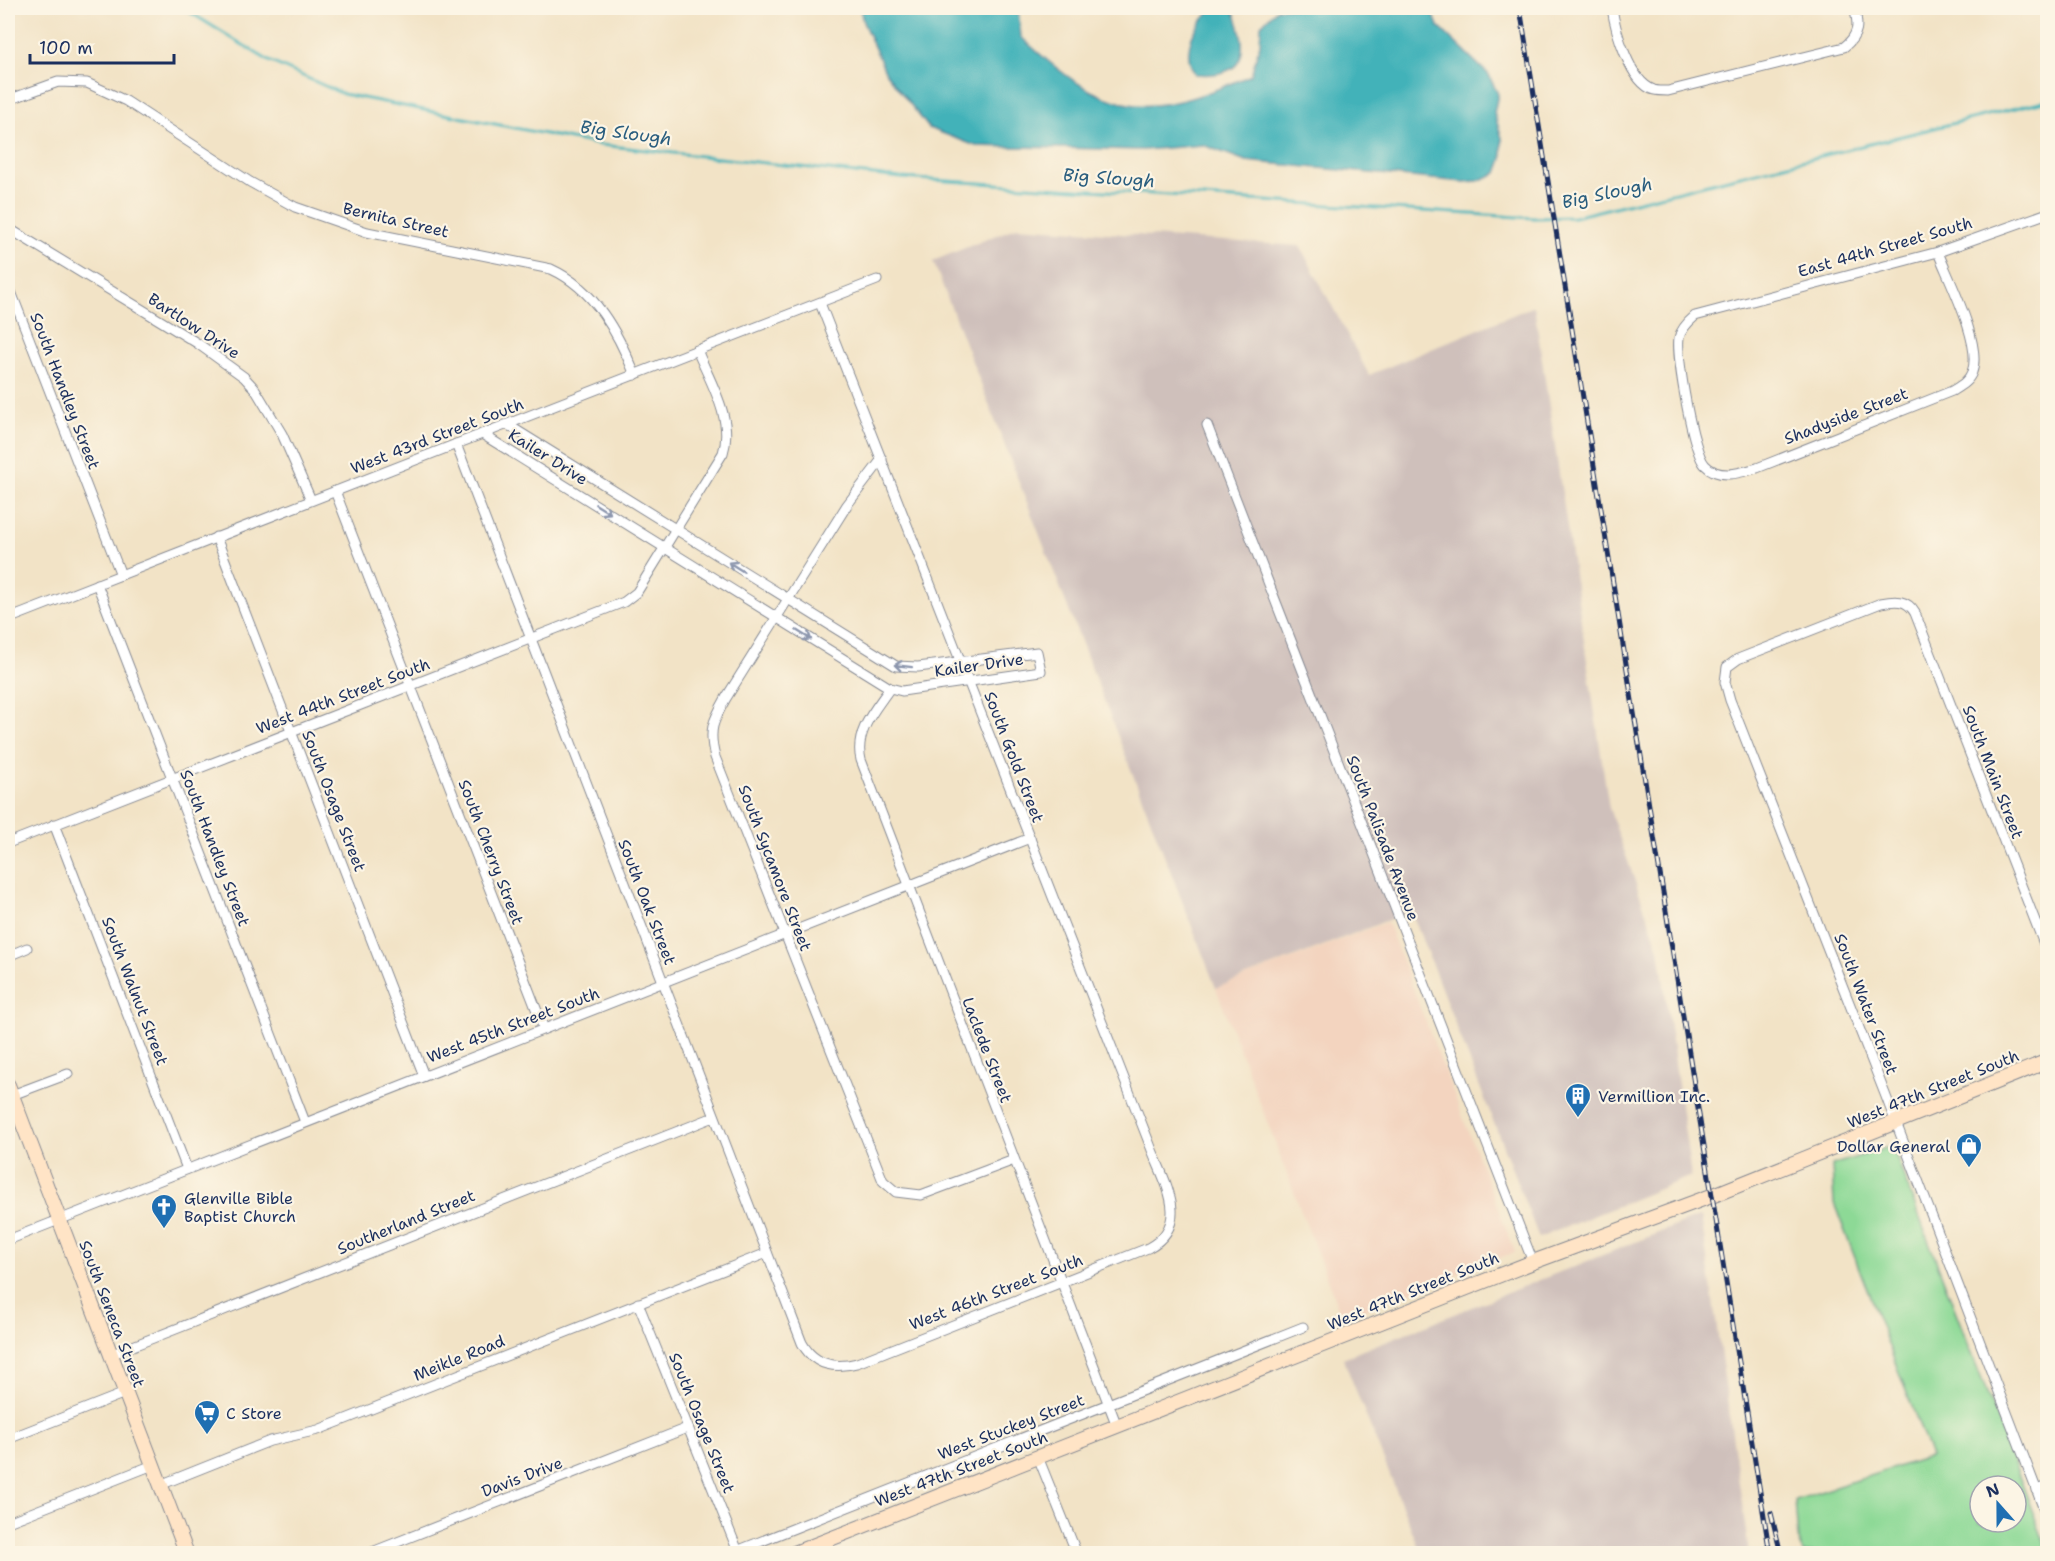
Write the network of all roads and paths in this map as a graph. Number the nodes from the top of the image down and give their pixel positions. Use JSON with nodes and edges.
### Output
{"nodes":[{"id":1,"x":1612,"y":8,"type":"edge"},
{"id":2,"x":1854,"y":8,"type":"edge"},
{"id":3,"x":8,"y":100,"type":"edge"},
{"id":4,"x":2048,"y":213,"type":"edge"},
{"id":5,"x":8,"y":228,"type":"edge"},
{"id":6,"x":1938,"y":252,"type":"junction"},
{"id":7,"x":878,"y":280,"type":"dead end"},
{"id":8,"x":8,"y":285,"type":"edge"},
{"id":9,"x":820,"y":303,"type":"junction"},
{"id":10,"x":697,"y":350,"type":"junction"},
{"id":11,"x":634,"y":375,"type":"junction"},
{"id":12,"x":1207,"y":425,"type":"dead end"},
{"id":13,"x":508,"y":426,"type":"junction"},
{"id":14,"x":482,"y":434,"type":"junction"},
{"id":15,"x":456,"y":444,"type":"junction"},
{"id":16,"x":882,"y":459,"type":"junction"},
{"id":17,"x":1727,"y":475,"type":"joint"},
{"id":18,"x":335,"y":490,"type":"junction"},
{"id":19,"x":311,"y":500,"type":"junction"},
{"id":20,"x":675,"y":529,"type":"junction"},
{"id":21,"x":216,"y":537,"type":"junction"},
{"id":22,"x":664,"y":547,"type":"junction"},
{"id":23,"x":121,"y":575,"type":"junction"},
{"id":24,"x":97,"y":584,"type":"junction"},
{"id":25,"x":788,"y":600,"type":"junction"},
{"id":26,"x":777,"y":618,"type":"junction"},
{"id":27,"x":8,"y":619,"type":"edge"},
{"id":28,"x":529,"y":639,"type":"junction"},
{"id":29,"x":961,"y":661,"type":"junction"},
{"id":30,"x":1727,"y":668,"type":"joint"},
{"id":31,"x":969,"y":681,"type":"junction"},
{"id":32,"x":410,"y":686,"type":"junction"},
{"id":33,"x":890,"y":688,"type":"junction"},
{"id":34,"x":291,"y":732,"type":"junction"},
{"id":35,"x":172,"y":778,"type":"junction"},
{"id":36,"x":54,"y":824,"type":"junction"},
{"id":37,"x":1030,"y":838,"type":"junction"},
{"id":38,"x":8,"y":843,"type":"edge"},
{"id":39,"x":908,"y":886,"type":"junction"},
{"id":40,"x":785,"y":934,"type":"junction"},
{"id":41,"x":27,"y":948,"type":"dead end"},
{"id":42,"x":2048,"y":954,"type":"edge"},
{"id":43,"x":8,"y":956,"type":"edge"},
{"id":44,"x":662,"y":982,"type":"junction"},
{"id":45,"x":544,"y":1029,"type":"junction"},
{"id":46,"x":2048,"y":1060,"type":"edge"},
{"id":47,"x":68,"y":1074,"type":"dead end"},
{"id":48,"x":424,"y":1076,"type":"junction"},
{"id":49,"x":10,"y":1090,"type":"edge"},
{"id":50,"x":714,"y":1117,"type":"junction"},
{"id":51,"x":305,"y":1122,"type":"junction"},
{"id":52,"x":1895,"y":1123,"type":"junction"},
{"id":53,"x":1014,"y":1160,"type":"junction"},
{"id":54,"x":187,"y":1169,"type":"junction"},
{"id":55,"x":58,"y":1220,"type":"junction"},
{"id":56,"x":1171,"y":1224,"type":"joint"},
{"id":57,"x":8,"y":1239,"type":"edge"},
{"id":58,"x":766,"y":1253,"type":"junction"},
{"id":59,"x":1533,"y":1262,"type":"junction"},
{"id":60,"x":1062,"y":1282,"type":"junction"},
{"id":61,"x":638,"y":1303,"type":"junction"},
{"id":62,"x":1303,"y":1327,"type":"dead end"},
{"id":63,"x":110,"y":1355,"type":"junction"},
{"id":64,"x":821,"y":1362,"type":"joint"},
{"id":65,"x":125,"y":1393,"type":"junction"},
{"id":66,"x":1109,"y":1404,"type":"junction"},
{"id":67,"x":1117,"y":1426,"type":"junction"},
{"id":68,"x":687,"y":1428,"type":"junction"},
{"id":69,"x":8,"y":1439,"type":"edge"},
{"id":70,"x":1038,"y":1456,"type":"junction"},
{"id":71,"x":153,"y":1465,"type":"junction"},
{"id":72,"x":160,"y":1485,"type":"junction"},
{"id":73,"x":2048,"y":1486,"type":"edge"},
{"id":74,"x":2036,"y":1490,"type":"junction"},
{"id":75,"x":2048,"y":1520,"type":"edge"},
{"id":76,"x":8,"y":1522,"type":"edge"},
{"id":77,"x":735,"y":1552,"type":"edge"},
{"id":78,"x":187,"y":1554,"type":"edge"},
{"id":79,"x":367,"y":1554,"type":"edge"},
{"id":80,"x":792,"y":1554,"type":"edge"},
{"id":81,"x":1077,"y":1554,"type":"edge"}],
"edges":[{"from":1,"to":2,"type":"street"},
{"from":3,"to":11,"type":"street","name":"Bernita Street"},
{"from":4,"to":6,"type":"street","name":"East 44th Street South"},
{"from":5,"to":19,"type":"street","name":"Bartlow Drive"},
{"from":6,"to":17,"type":"street","name":"Shadyside Street"},
{"from":6,"to":17,"type":"street","name":"East 44th Street South"},
{"from":7,"to":9,"type":"street","name":"West 43rd Street South"},
{"from":8,"to":23,"type":"street","name":"South Handley Street"},
{"from":9,"to":10,"type":"street","name":"West 43rd Street South"},
{"from":9,"to":16,"type":"street","name":"South Gold Street"},
{"from":10,"to":11,"type":"street","name":"West 43rd Street South"},
{"from":10,"to":20,"type":"street"},
{"from":11,"to":13,"type":"street","name":"West 43rd Street South"},
{"from":12,"to":59,"type":"street","name":"South Palisade Avenue"},
{"from":13,"to":14,"type":"street","name":"West 43rd Street South"},
{"from":13,"to":20,"type":"street","name":"Kailer Drive"},
{"from":14,"to":15,"type":"street","name":"West 43rd Street South"},
{"from":14,"to":22,"type":"street","name":"Kailer Drive","one_way":true},
{"from":15,"to":18,"type":"street","name":"West 43rd Street South"},
{"from":15,"to":28,"type":"street","name":"South Oak Street"},
{"from":16,"to":25,"type":"street","name":"South Sycamore Street"},
{"from":16,"to":29,"type":"street","name":"South Gold Street"},
{"from":18,"to":19,"type":"street","name":"West 43rd Street South"},
{"from":18,"to":32,"type":"street","name":"South Cherry Street"},
{"from":19,"to":21,"type":"street","name":"West 43rd Street South"},
{"from":20,"to":22,"type":"street"},
{"from":25,"to":20,"type":"street","name":"Kailer Drive","one_way":true},
{"from":21,"to":23,"type":"street","name":"West 43rd Street South"},
{"from":21,"to":34,"type":"street","name":"South Osage Street"},
{"from":22,"to":26,"type":"street","name":"Kailer Drive"},
{"from":22,"to":28,"type":"street","name":"West 44th Street South"},
{"from":23,"to":24,"type":"street","name":"West 43rd Street South"},
{"from":24,"to":27,"type":"street","name":"West 43rd Street South"},
{"from":24,"to":35,"type":"street","name":"South Handley Street"},
{"from":25,"to":26,"type":"street","name":"South Sycamore Street"},
{"from":29,"to":25,"type":"street","name":"Kailer Drive","one_way":true},
{"from":26,"to":33,"type":"street","name":"Kailer Drive","one_way":true},
{"from":26,"to":40,"type":"street","name":"South Sycamore Street"},
{"from":28,"to":32,"type":"street","name":"West 44th Street South"},
{"from":28,"to":44,"type":"street","name":"South Oak Street"},
{"from":29,"to":31,"type":"street","name":"South Gold Street"},
{"from":29,"to":31,"type":"street","name":"Kailer Drive"},
{"from":30,"to":42,"type":"street","name":"South Main Street"},
{"from":30,"to":52,"type":"street","name":"South Water Street"},
{"from":31,"to":33,"type":"street","name":"Kailer Drive"},
{"from":31,"to":37,"type":"street","name":"South Gold Street"},
{"from":32,"to":34,"type":"street","name":"West 44th Street South"},
{"from":32,"to":45,"type":"street","name":"South Cherry Street"},
{"from":33,"to":39,"type":"street","name":"Laclede Street"},
{"from":34,"to":35,"type":"street","name":"West 44th Street South"},
{"from":34,"to":48,"type":"street","name":"South Osage Street"},
{"from":35,"to":36,"type":"street","name":"West 44th Street South"},
{"from":35,"to":51,"type":"street","name":"South Handley Street"},
{"from":36,"to":38,"type":"street","name":"West 44th Street South"},
{"from":36,"to":54,"type":"street","name":"South Walnut Street"},
{"from":37,"to":39,"type":"street","name":"West 45th Street South"},
{"from":37,"to":56,"type":"street","name":"South Gold Street"},
{"from":39,"to":40,"type":"street","name":"West 45th Street South"},
{"from":39,"to":53,"type":"street","name":"Laclede Street"},
{"from":40,"to":44,"type":"street","name":"West 45th Street South"},
{"from":40,"to":53,"type":"street","name":"South Sycamore Street"},
{"from":41,"to":43,"type":"street"},
{"from":44,"to":45,"type":"street","name":"West 45th Street South"},
{"from":44,"to":50,"type":"street","name":"South Oak Street"},
{"from":45,"to":48,"type":"street","name":"West 45th Street South"},
{"from":46,"to":52,"type":"street","name":"West 47th Street South"},
{"from":47,"to":49,"type":"street"},
{"from":48,"to":51,"type":"street","name":"West 45th Street South"},
{"from":49,"to":55,"type":"street","name":"South Seneca Street"},
{"from":50,"to":58,"type":"street","name":"South Oak Street"},
{"from":50,"to":63,"type":"street","name":"Southerland Street"},
{"from":51,"to":54,"type":"street","name":"West 45th Street South"},
{"from":52,"to":59,"type":"street","name":"West 47th Street South"},
{"from":52,"to":74,"type":"street","name":"South Water Street"},
{"from":53,"to":60,"type":"street","name":"Laclede Street"},
{"from":54,"to":55,"type":"street","name":"West 45th Street South"},
{"from":55,"to":57,"type":"street","name":"West 45th Street South"},
{"from":55,"to":63,"type":"street","name":"South Seneca Street"},
{"from":56,"to":60,"type":"street","name":"West 46th Street South"},
{"from":58,"to":61,"type":"street","name":"Meikle Road"},
{"from":58,"to":64,"type":"street","name":"South Oak Street"},
{"from":59,"to":67,"type":"street","name":"West 47th Street South"},
{"from":60,"to":64,"type":"street","name":"West 46th Street South"},
{"from":60,"to":66,"type":"street","name":"Laclede Street"},
{"from":61,"to":68,"type":"street","name":"South Osage Street"},
{"from":61,"to":72,"type":"street","name":"Meikle Road"},
{"from":62,"to":66,"type":"street","name":"West Stuckey Street"},
{"from":63,"to":65,"type":"street","name":"South Seneca Street"},
{"from":65,"to":69,"type":"street"},
{"from":65,"to":71,"type":"street","name":"South Seneca Street"},
{"from":66,"to":67,"type":"street","name":"Laclede Street"},
{"from":66,"to":77,"type":"street","name":"West Stuckey Street"},
{"from":67,"to":70,"type":"street","name":"West 47th Street South"},
{"from":68,"to":77,"type":"street","name":"South Osage Street"},
{"from":68,"to":79,"type":"street","name":"Davis Drive"},
{"from":70,"to":80,"type":"street","name":"West 47th Street South"},
{"from":70,"to":81,"type":"street"},
{"from":71,"to":72,"type":"street","name":"South Seneca Street"},
{"from":71,"to":76,"type":"street"},
{"from":72,"to":78,"type":"street","name":"South Seneca Street"},
{"from":73,"to":74,"type":"street"},
{"from":74,"to":75,"type":"street","name":"South Water Street"}]}
